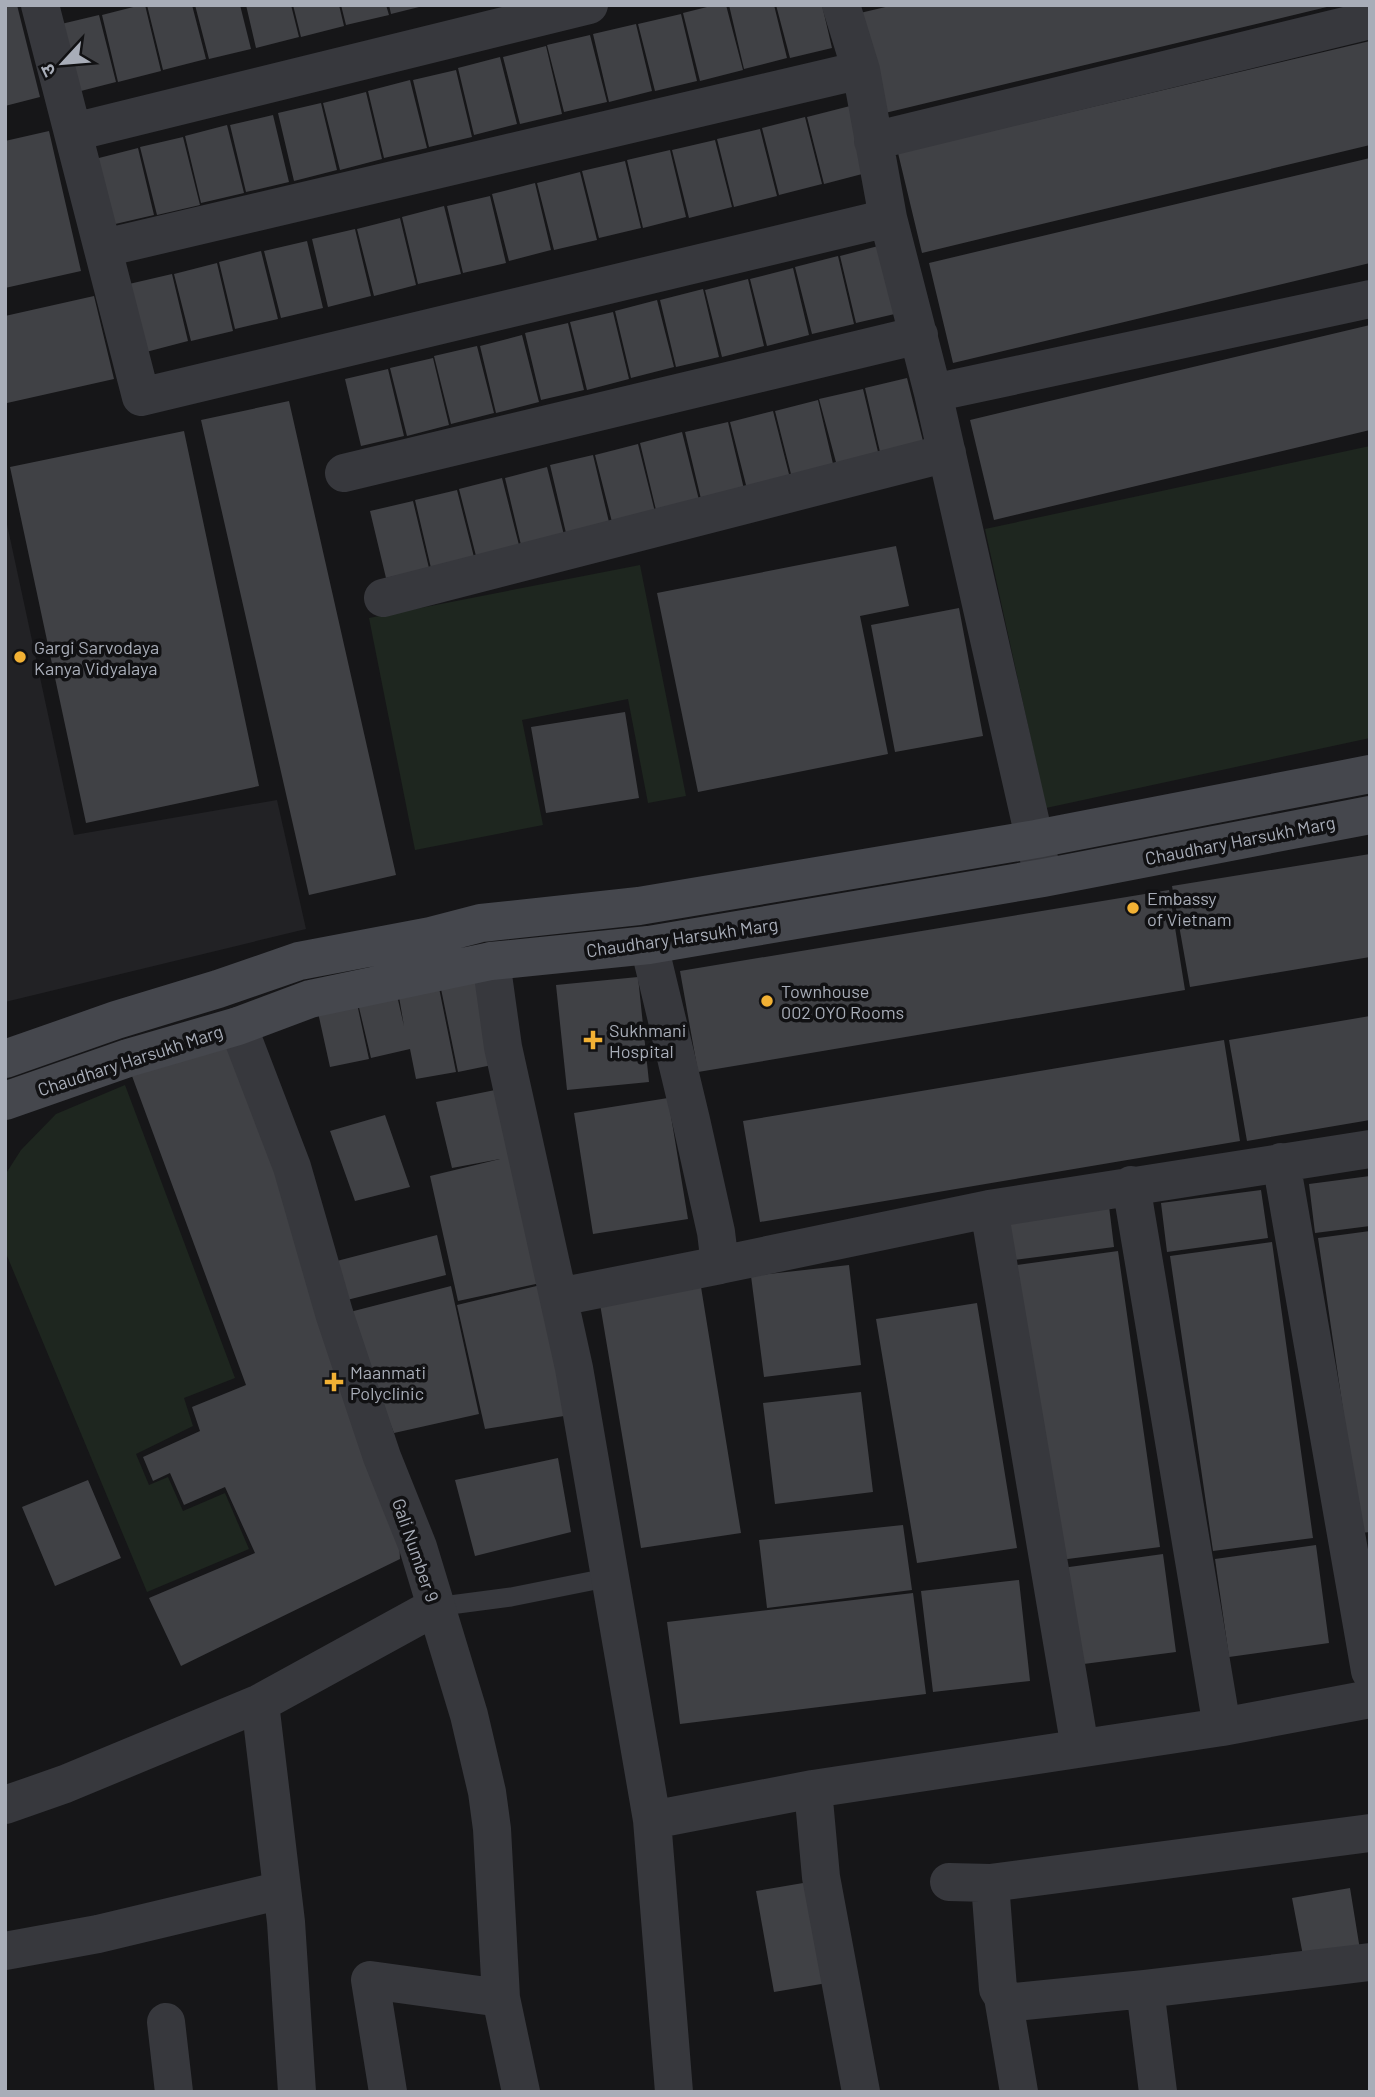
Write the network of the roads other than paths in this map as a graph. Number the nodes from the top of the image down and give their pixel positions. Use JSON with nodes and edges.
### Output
{"nodes":[{"id":1,"x":40,"y":5,"type":"edge"},
{"id":2,"x":589,"y":5,"type":"edge"},
{"id":3,"x":841,"y":5,"type":"edge"},
{"id":4,"x":1370,"y":20,"type":"edge"},
{"id":5,"x":861,"y":70,"type":"junction"},
{"id":6,"x":74,"y":132,"type":"junction"},
{"id":7,"x":873,"y":141,"type":"junction"},
{"id":8,"x":888,"y":218,"type":"junction"},
{"id":9,"x":104,"y":248,"type":"junction"},
{"id":10,"x":1370,"y":299,"type":"edge"},
{"id":11,"x":919,"y":335,"type":"junction"},
{"id":12,"x":933,"y":393,"type":"junction"},
{"id":13,"x":947,"y":453,"type":"junction"},
{"id":14,"x":344,"y":473,"type":"dead end"},
{"id":15,"x":383,"y":598,"type":"dead end"},
{"id":16,"x":1370,"y":774,"type":"edge"},
{"id":17,"x":1370,"y":815,"type":"edge"},
{"id":18,"x":1036,"y":839,"type":"junction"},
{"id":19,"x":1043,"y":878,"type":"junction"},
{"id":20,"x":649,"y":945,"type":"junction"},
{"id":21,"x":491,"y":961,"type":"junction"},
{"id":22,"x":238,"y":1026,"type":"junction"},
{"id":23,"x":5,"y":1059,"type":"edge"},
{"id":24,"x":5,"y":1101,"type":"edge"},
{"id":25,"x":1370,"y":1149,"type":"edge"},
{"id":26,"x":1281,"y":1162,"type":"junction"},
{"id":27,"x":1131,"y":1185,"type":"junction"},
{"id":28,"x":989,"y":1209,"type":"junction"},
{"id":29,"x":720,"y":1265,"type":"junction"},
{"id":30,"x":559,"y":1297,"type":"junction"},
{"id":31,"x":611,"y":1577,"type":"junction"},
{"id":32,"x":436,"y":1607,"type":"junction"},
{"id":33,"x":1370,"y":1671,"type":"edge"},
{"id":34,"x":1370,"y":1699,"type":"edge"},
{"id":35,"x":260,"y":1703,"type":"junction"},
{"id":36,"x":1222,"y":1727,"type":"junction"},
{"id":37,"x":1080,"y":1748,"type":"junction"},
{"id":38,"x":813,"y":1789,"type":"junction"},
{"id":39,"x":5,"y":1805,"type":"edge"},
{"id":40,"x":652,"y":1820,"type":"junction"},
{"id":41,"x":1370,"y":1833,"type":"edge"},
{"id":42,"x":949,"y":1882,"type":"dead end"},
{"id":43,"x":990,"y":1883,"type":"junction"},
{"id":44,"x":282,"y":1890,"type":"junction"},
{"id":45,"x":5,"y":1951,"type":"edge"},
{"id":46,"x":1370,"y":1962,"type":"edge"},
{"id":47,"x":1145,"y":1989,"type":"junction"},
{"id":48,"x":1003,"y":1997,"type":"junction"},
{"id":49,"x":501,"y":1998,"type":"junction"},
{"id":50,"x":166,"y":2022,"type":"dead end"},
{"id":51,"x":669,"y":2091,"type":"edge"},
{"id":52,"x":174,"y":2092,"type":"edge"},
{"id":53,"x":297,"y":2092,"type":"edge"},
{"id":54,"x":388,"y":2092,"type":"edge"},
{"id":55,"x":521,"y":2092,"type":"edge"},
{"id":56,"x":861,"y":2092,"type":"edge"},
{"id":57,"x":1019,"y":2092,"type":"edge"},
{"id":58,"x":1158,"y":2092,"type":"edge"}],
"edges":[{"from":1,"to":6,"type":"street"},
{"from":2,"to":6,"type":"street"},
{"from":3,"to":5,"type":"street"},
{"from":4,"to":7,"type":"street"},
{"from":5,"to":7,"type":"street"},
{"from":5,"to":9,"type":"street"},
{"from":6,"to":9,"type":"street"},
{"from":7,"to":8,"type":"street"},
{"from":8,"to":9,"type":"street"},
{"from":8,"to":11,"type":"street"},
{"from":10,"to":12,"type":"street"},
{"from":11,"to":12,"type":"street"},
{"from":11,"to":14,"type":"street"},
{"from":12,"to":13,"type":"street"},
{"from":13,"to":15,"type":"street"},
{"from":13,"to":18,"type":"street"},
{"from":16,"to":18,"type":"street","name":"Chaudhary Harsukh Marg"},
{"from":17,"to":19,"type":"street","name":"Chaudhary Harsukh Marg"},
{"from":18,"to":19,"type":"street"},
{"from":18,"to":23,"type":"street","name":"Chaudhary Harsukh Marg"},
{"from":19,"to":20,"type":"street","name":"Chaudhary Harsukh Marg"},
{"from":20,"to":21,"type":"street","name":"Chaudhary Harsukh Marg"},
{"from":20,"to":29,"type":"street"},
{"from":21,"to":22,"type":"street","name":"Chaudhary Harsukh Marg"},
{"from":21,"to":30,"type":"street"},
{"from":22,"to":24,"type":"street","name":"Chaudhary Harsukh Marg"},
{"from":22,"to":32,"type":"street","name":"Gali Number 9"},
{"from":25,"to":26,"type":"street"},
{"from":26,"to":27,"type":"street"},
{"from":26,"to":33,"type":"street"},
{"from":27,"to":28,"type":"street"},
{"from":27,"to":36,"type":"street"},
{"from":28,"to":29,"type":"street"},
{"from":28,"to":37,"type":"street"},
{"from":29,"to":30,"type":"street"},
{"from":30,"to":31,"type":"street"},
{"from":31,"to":32,"type":"lane"},
{"from":31,"to":40,"type":"street"},
{"from":32,"to":35,"type":"street"},
{"from":32,"to":49,"type":"street","name":"Gali Number 9"},
{"from":34,"to":36,"type":"street"},
{"from":35,"to":39,"type":"street"},
{"from":35,"to":44,"type":"street"},
{"from":36,"to":37,"type":"street"},
{"from":37,"to":38,"type":"street"},
{"from":38,"to":40,"type":"street"},
{"from":38,"to":56,"type":"street"},
{"from":40,"to":51,"type":"street"},
{"from":41,"to":43,"type":"street"},
{"from":42,"to":43,"type":"street"},
{"from":43,"to":48,"type":"street"},
{"from":44,"to":45,"type":"street"},
{"from":44,"to":53,"type":"street"},
{"from":46,"to":47,"type":"street"},
{"from":47,"to":48,"type":"street"},
{"from":47,"to":58,"type":"street"},
{"from":48,"to":57,"type":"street"},
{"from":49,"to":54,"type":"street"},
{"from":49,"to":55,"type":"street","name":"Gali Number 9"},
{"from":50,"to":52,"type":"street"}]}
